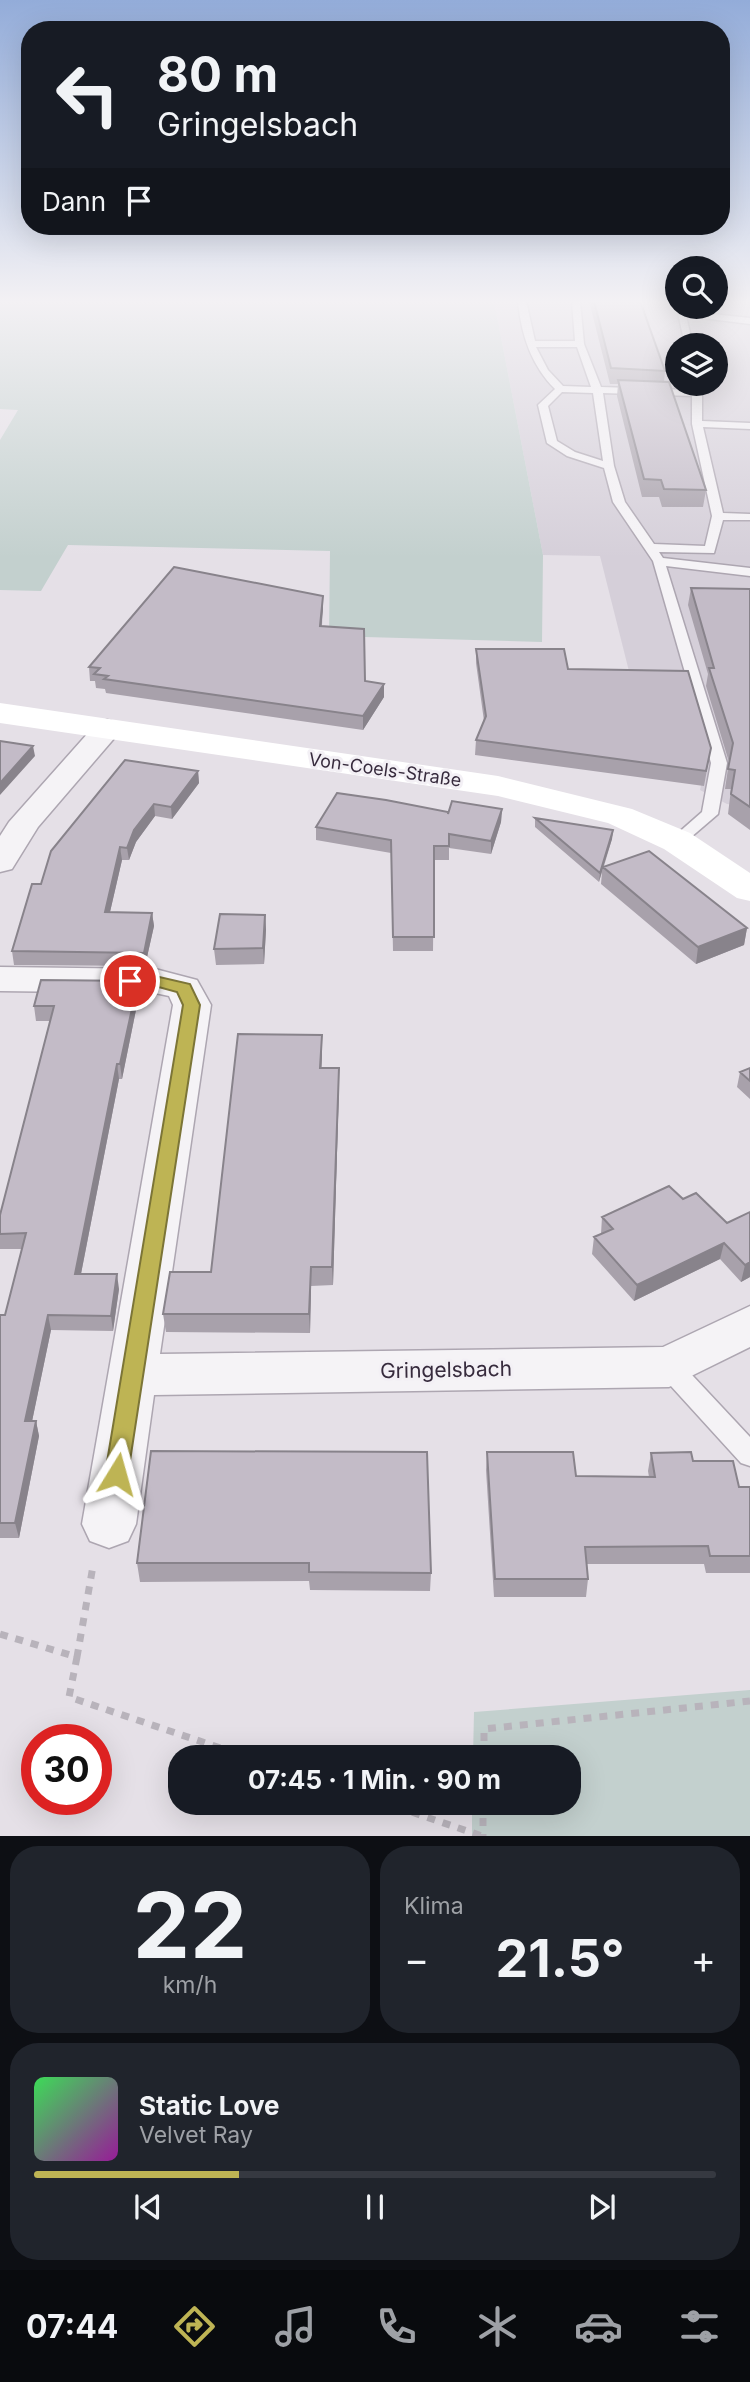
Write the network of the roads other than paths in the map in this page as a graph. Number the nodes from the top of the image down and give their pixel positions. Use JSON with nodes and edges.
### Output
{"nodes":[{"id":1,"x":556,"y":387,"type":"edge"},
{"id":2,"x":596,"y":387,"type":"edge"},
{"id":3,"x":559,"y":389,"type":"junction"},
{"id":4,"x":665,"y":389,"type":"edge"},
{"id":5,"x":598,"y":392,"type":"junction"},
{"id":6,"x":698,"y":396,"type":"edge"},
{"id":7,"x":697,"y":424,"type":"junction"},
{"id":8,"x":750,"y":426,"type":"edge"},
{"id":9,"x":609,"y":466,"type":"junction"},
{"id":10,"x":718,"y":516,"type":"junction"},
{"id":11,"x":750,"y":517,"type":"edge"},
{"id":12,"x":656,"y":554,"type":"junction"},
{"id":13,"x":748,"y":573,"type":"edge"},
{"id":14,"x":0,"y":713,"type":"edge"},
{"id":15,"x":107,"y":729,"type":"junction"},
{"id":16,"x":677,"y":841,"type":"junction"},
{"id":17,"x":0,"y":862,"type":"edge"},
{"id":18,"x":750,"y":890,"type":"edge"},
{"id":19,"x":0,"y":979,"type":"edge"},
{"id":20,"x":750,"y":1325,"type":"edge"},
{"id":21,"x":669,"y":1367,"type":"junction"},
{"id":22,"x":131,"y":1375,"type":"junction"},
{"id":23,"x":750,"y":1455,"type":"edge"},
{"id":24,"x":109,"y":1524,"type":"road end"}],
"edges":[{"from":1,"to":3,"type":"lane"},
{"from":2,"to":5,"type":"lane"},
{"from":3,"to":5,"type":"lane"},
{"from":3,"to":9,"type":"lane"},
{"from":4,"to":5,"type":"lane"},
{"from":5,"to":9,"type":"lane"},
{"from":6,"to":7,"type":"lane"},
{"from":7,"to":8,"type":"lane"},
{"from":7,"to":10,"type":"lane"},
{"from":9,"to":12,"type":"lane"},
{"from":10,"to":11,"type":"lane"},
{"from":10,"to":12,"type":"lane"},
{"from":12,"to":13,"type":"lane"},
{"from":12,"to":16,"type":"lane"},
{"from":14,"to":15,"type":"main road","name":"Von-Coels-Straße"},
{"from":15,"to":16,"type":"main road","name":"Von-Coels-Straße"},
{"from":15,"to":17,"type":"street"},
{"from":16,"to":18,"type":"main road","name":"Von-Coels-Straße"},
{"from":19,"to":22,"type":"street"},
{"from":20,"to":21,"type":"street","name":"Gringelsbach"},
{"from":21,"to":22,"type":"street","name":"Gringelsbach"},
{"from":21,"to":23,"type":"lane"},
{"from":22,"to":24,"type":"street"}]}
